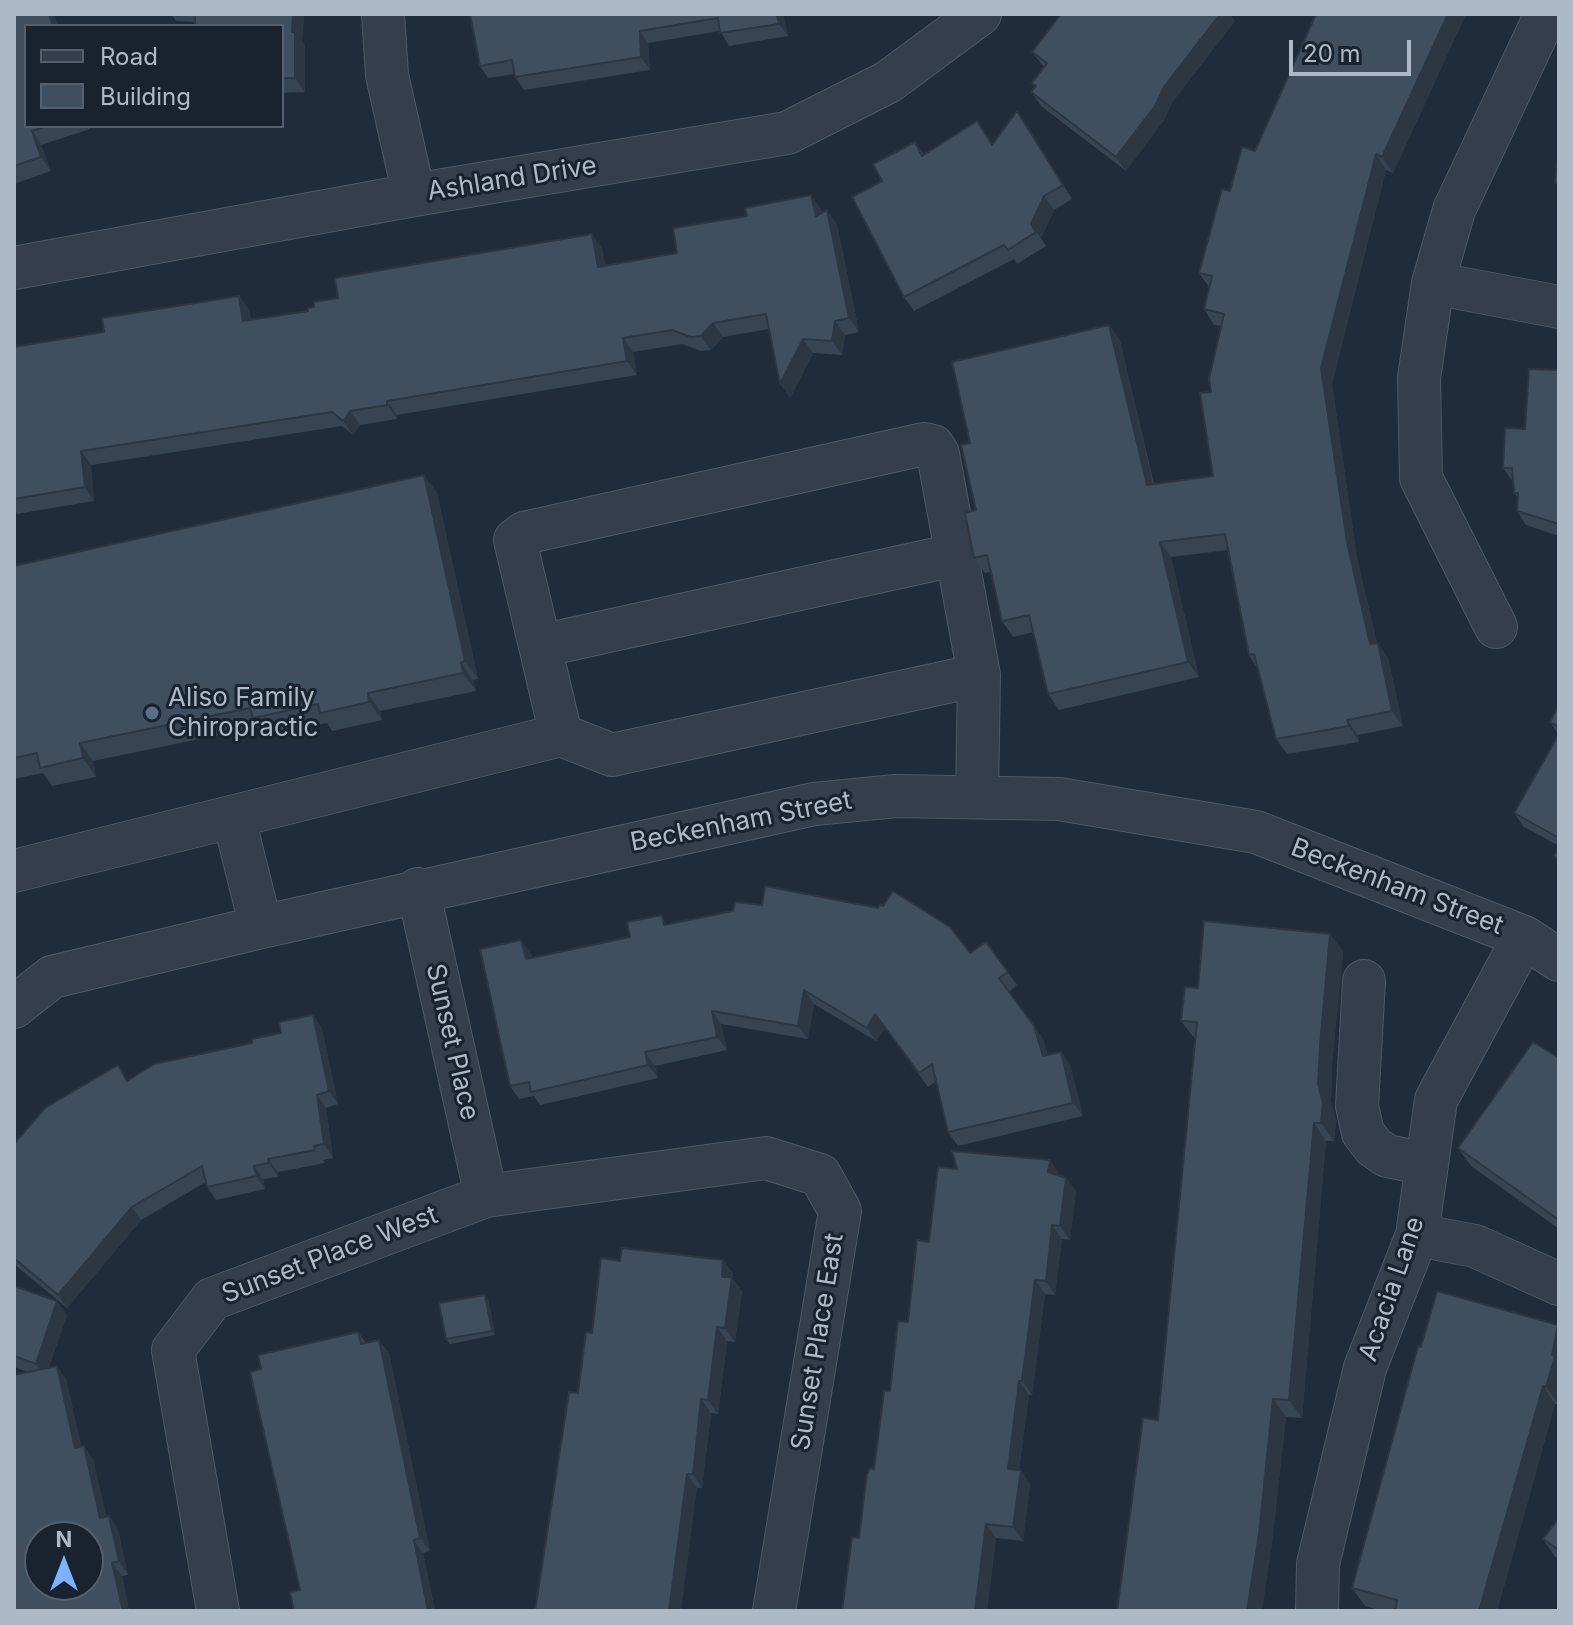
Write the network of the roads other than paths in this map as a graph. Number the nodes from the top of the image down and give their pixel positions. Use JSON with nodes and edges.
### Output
{"nodes":[{"id":1,"x":383,"y":14,"type":"edge"},
{"id":2,"x":980,"y":14,"type":"edge"},
{"id":3,"x":1546,"y":14,"type":"edge"},
{"id":4,"x":414,"y":195,"type":"junction"},
{"id":5,"x":14,"y":268,"type":"edge"},
{"id":6,"x":1433,"y":283,"type":"junction"},
{"id":7,"x":1559,"y":307,"type":"edge"},
{"id":8,"x":959,"y":554,"type":"junction"},
{"id":9,"x":1496,"y":627,"type":"dead end"},
{"id":10,"x":540,"y":646,"type":"junction"},
{"id":11,"x":979,"y":675,"type":"junction"},
{"id":12,"x":561,"y":735,"type":"junction"},
{"id":13,"x":977,"y":796,"type":"junction"},
{"id":14,"x":234,"y":819,"type":"junction"},
{"id":15,"x":14,"y":871,"type":"edge"},
{"id":16,"x":418,"y":889,"type":"junction"},
{"id":17,"x":261,"y":927,"type":"junction"},
{"id":18,"x":1524,"y":937,"type":"junction"},
{"id":19,"x":1559,"y":960,"type":"edge"},
{"id":20,"x":1364,"y":981,"type":"dead end"},
{"id":21,"x":14,"y":1007,"type":"edge"},
{"id":22,"x":1427,"y":1164,"type":"junction"},
{"id":23,"x":486,"y":1196,"type":"junction"},
{"id":24,"x":1417,"y":1235,"type":"junction"},
{"id":25,"x":1559,"y":1284,"type":"edge"},
{"id":26,"x":218,"y":1611,"type":"edge"},
{"id":27,"x":774,"y":1611,"type":"edge"},
{"id":28,"x":1317,"y":1611,"type":"edge"}],
"edges":[{"from":1,"to":4,"type":"street"},
{"from":2,"to":4,"type":"street","name":"Ashland Drive"},
{"from":3,"to":6,"type":"street"},
{"from":4,"to":5,"type":"street","name":"Ashland Drive"},
{"from":6,"to":7,"type":"street"},
{"from":6,"to":9,"type":"street"},
{"from":8,"to":10,"type":"street"},
{"from":8,"to":10,"type":"street"},
{"from":8,"to":11,"type":"street"},
{"from":10,"to":12,"type":"street"},
{"from":11,"to":12,"type":"street"},
{"from":11,"to":13,"type":"street"},
{"from":12,"to":14,"type":"street"},
{"from":13,"to":16,"type":"street","name":"Beckenham Street"},
{"from":13,"to":18,"type":"street","name":"Beckenham Street"},
{"from":14,"to":15,"type":"street"},
{"from":14,"to":17,"type":"street"},
{"from":16,"to":17,"type":"street","name":"Beckenham Street"},
{"from":16,"to":23,"type":"street","name":"Sunset Place"},
{"from":17,"to":21,"type":"street","name":"Beckenham Street"},
{"from":18,"to":19,"type":"street","name":"Beckenham Street"},
{"from":18,"to":22,"type":"street","name":"Acacia Lane"},
{"from":20,"to":22,"type":"street"},
{"from":22,"to":24,"type":"street","name":"Acacia Lane"},
{"from":23,"to":26,"type":"street","name":"Sunset Place West"},
{"from":23,"to":27,"type":"street","name":"Sunset Place East"},
{"from":24,"to":25,"type":"street"},
{"from":24,"to":28,"type":"street","name":"Acacia Lane"}]}
